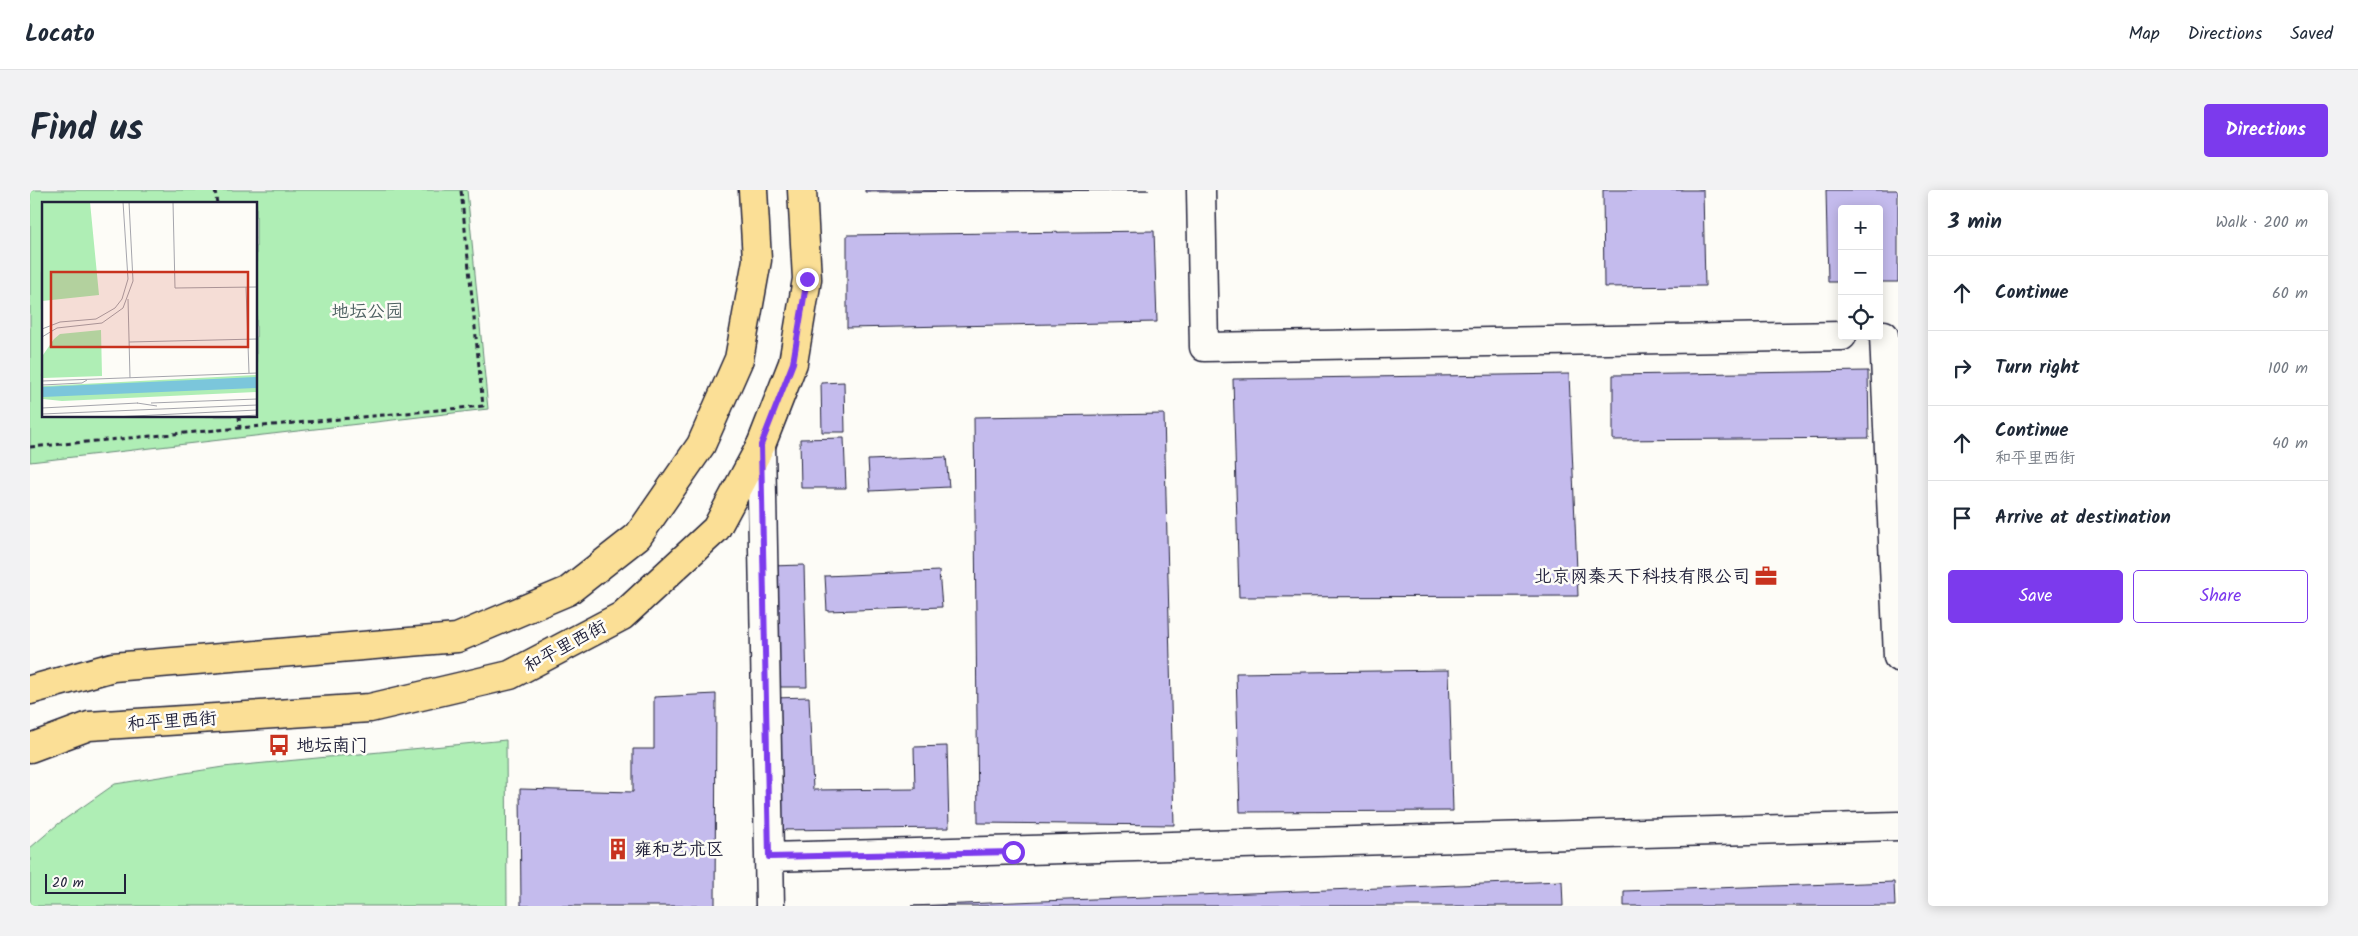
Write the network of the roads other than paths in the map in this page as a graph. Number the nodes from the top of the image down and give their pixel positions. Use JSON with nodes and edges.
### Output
{"nodes":[{"id":1,"x":753,"y":190,"type":"edge"},
{"id":2,"x":802,"y":190,"type":"edge"},
{"id":3,"x":1202,"y":190,"type":"edge"},
{"id":4,"x":1887,"y":335,"type":"edge"},
{"id":5,"x":1838,"y":336,"type":"edge"},
{"id":6,"x":761,"y":445,"type":"junction"},
{"id":7,"x":1898,"y":658,"type":"edge"},
{"id":8,"x":30,"y":690,"type":"edge"},
{"id":9,"x":30,"y":748,"type":"edge"},
{"id":10,"x":1898,"y":826,"type":"edge"},
{"id":11,"x":769,"y":857,"type":"junction"},
{"id":12,"x":770,"y":906,"type":"edge"}],
"edges":[{"from":1,"to":8,"type":"main road"},
{"from":2,"to":6,"type":"main road","name":"和平里西街"},
{"from":3,"to":5,"type":"street"},
{"from":4,"to":7,"type":"street"},
{"from":6,"to":9,"type":"main road","name":"和平里西街"},
{"from":6,"to":11,"type":"street"},
{"from":10,"to":11,"type":"street"},
{"from":11,"to":12,"type":"street"}]}
